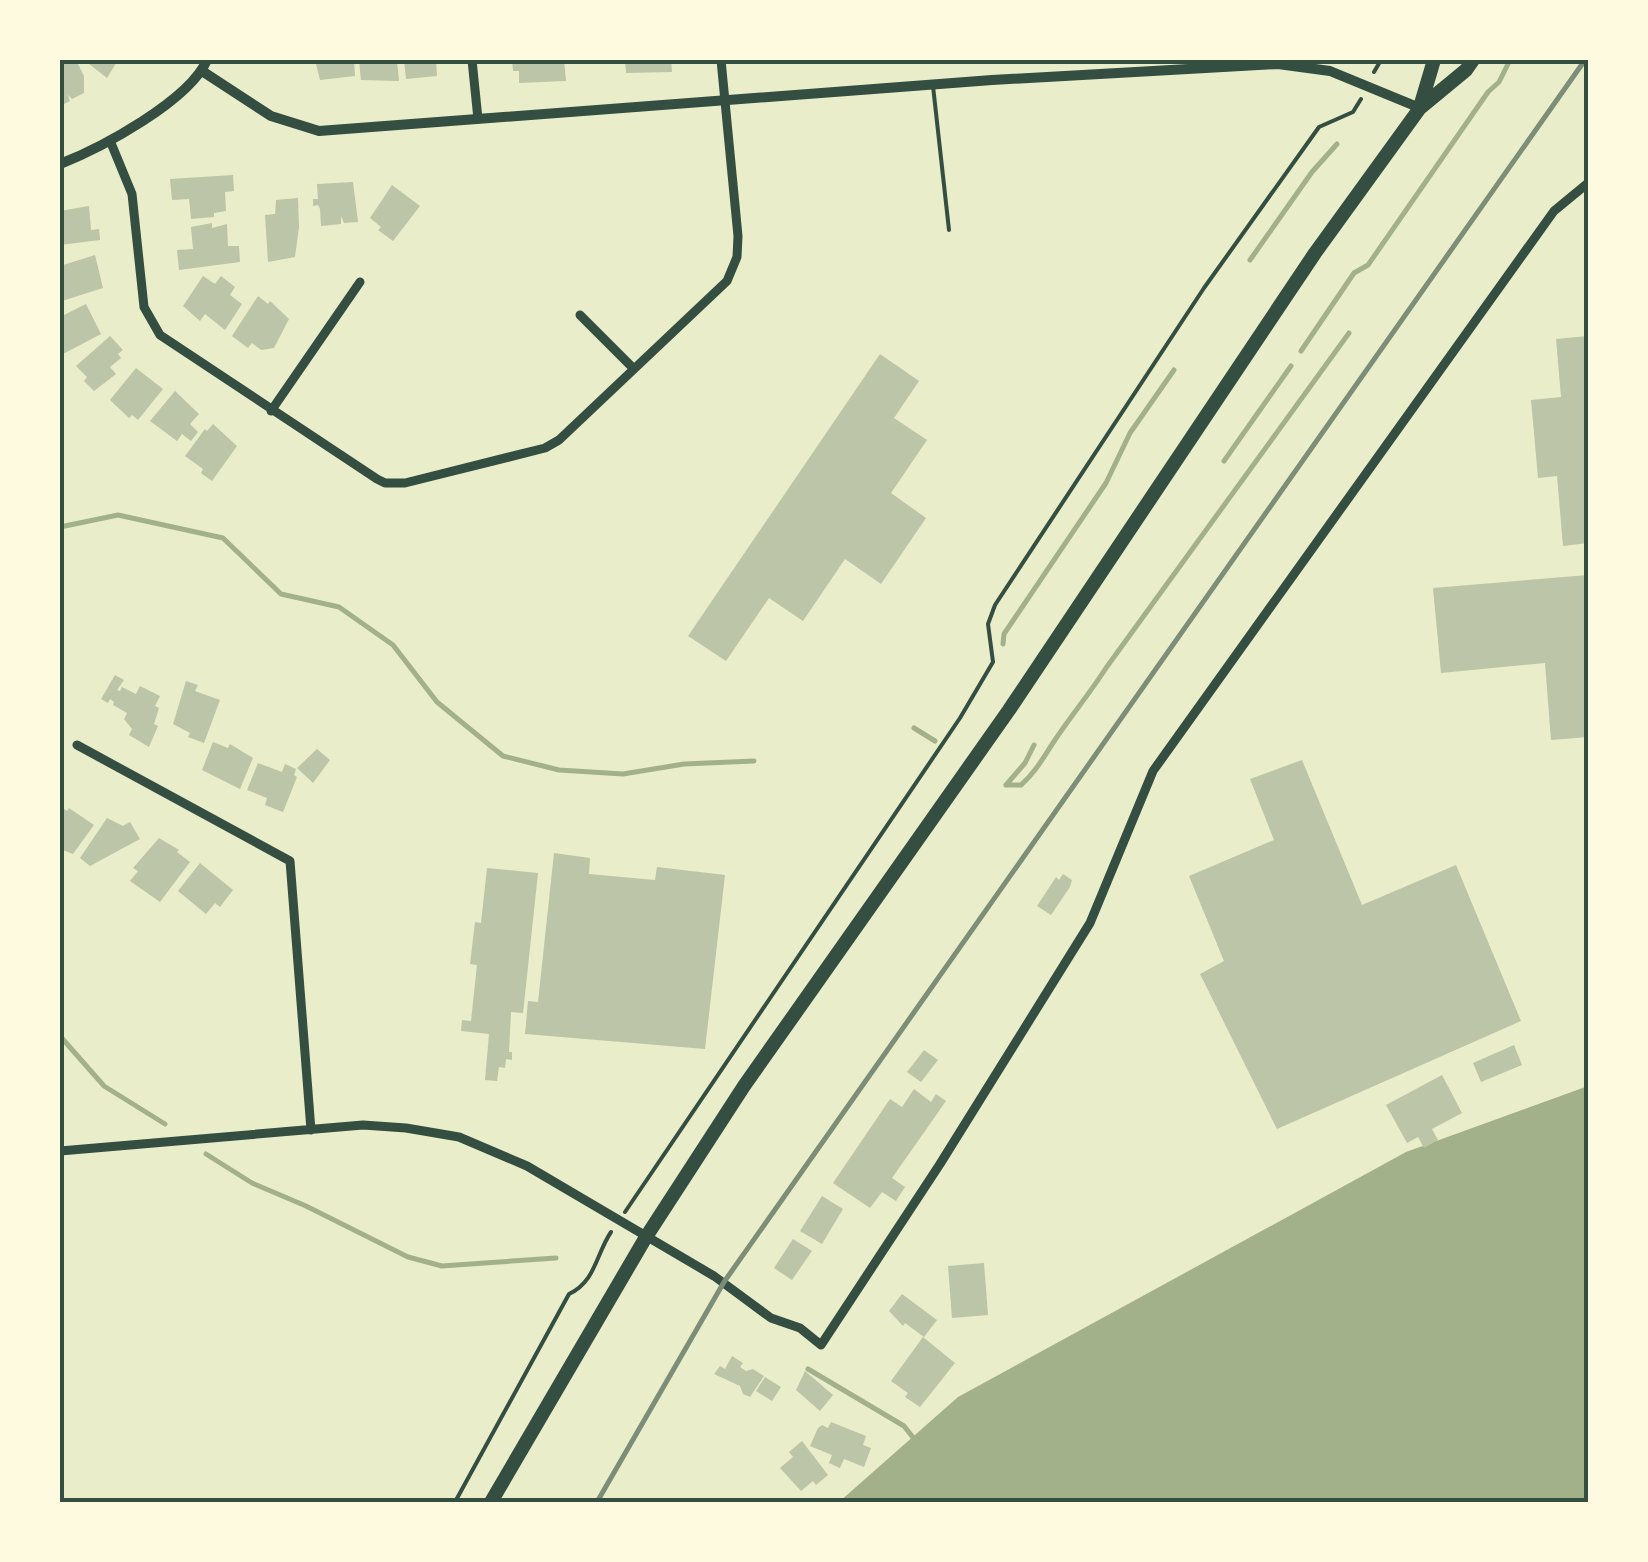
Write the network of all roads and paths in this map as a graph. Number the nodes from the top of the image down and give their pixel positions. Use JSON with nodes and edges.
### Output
{"nodes":[{"id":1,"x":472,"y":60,"type":"edge"},
{"id":2,"x":721,"y":60,"type":"edge"},
{"id":3,"x":1434,"y":60,"type":"edge"},
{"id":4,"x":1474,"y":60,"type":"edge"},
{"id":5,"x":204,"y":66,"type":"edge"},
{"id":6,"x":933,"y":84,"type":"junction"},
{"id":7,"x":725,"y":100,"type":"junction"},
{"id":8,"x":1420,"y":108,"type":"junction"},
{"id":9,"x":1355,"y":110,"type":"dead end"},
{"id":10,"x":478,"y":119,"type":"junction"},
{"id":11,"x":110,"y":143,"type":"junction"},
{"id":12,"x":60,"y":164,"type":"edge"},
{"id":13,"x":1588,"y":182,"type":"edge"},
{"id":14,"x":949,"y":230,"type":"dead end"},
{"id":15,"x":360,"y":282,"type":"dead end"},
{"id":16,"x":580,"y":316,"type":"dead end"},
{"id":17,"x":634,"y":370,"type":"junction"},
{"id":18,"x":271,"y":411,"type":"junction"},
{"id":19,"x":77,"y":745,"type":"dead end"},
{"id":20,"x":311,"y":1130,"type":"junction"},
{"id":21,"x":60,"y":1151,"type":"edge"},
{"id":22,"x":633,"y":1200,"type":"dead end"},
{"id":23,"x":646,"y":1237,"type":"junction"},
{"id":24,"x":602,"y":1245,"type":"dead end"},
{"id":25,"x":456,"y":1502,"type":"edge"},
{"id":26,"x":491,"y":1502,"type":"edge"}],
"edges":[{"from":1,"to":10,"type":"street"},
{"from":2,"to":7,"type":"street"},
{"from":3,"to":8,"type":"main road"},
{"from":4,"to":8,"type":"main road"},
{"from":5,"to":10,"type":"street"},
{"from":5,"to":11,"type":"street"},
{"from":6,"to":7,"type":"street"},
{"from":6,"to":8,"type":"street"},
{"from":6,"to":14,"type":"lane"},
{"from":7,"to":10,"type":"street"},
{"from":7,"to":17,"type":"street"},
{"from":8,"to":23,"type":"main road"},
{"from":9,"to":22,"type":"path"},
{"from":11,"to":12,"type":"street"},
{"from":11,"to":18,"type":"street"},
{"from":13,"to":23,"type":"street"},
{"from":15,"to":18,"type":"street"},
{"from":16,"to":17,"type":"street"},
{"from":17,"to":18,"type":"street"},
{"from":19,"to":20,"type":"street"},
{"from":20,"to":21,"type":"street"},
{"from":20,"to":23,"type":"street"},
{"from":23,"to":26,"type":"main road"},
{"from":24,"to":25,"type":"path"}]}
